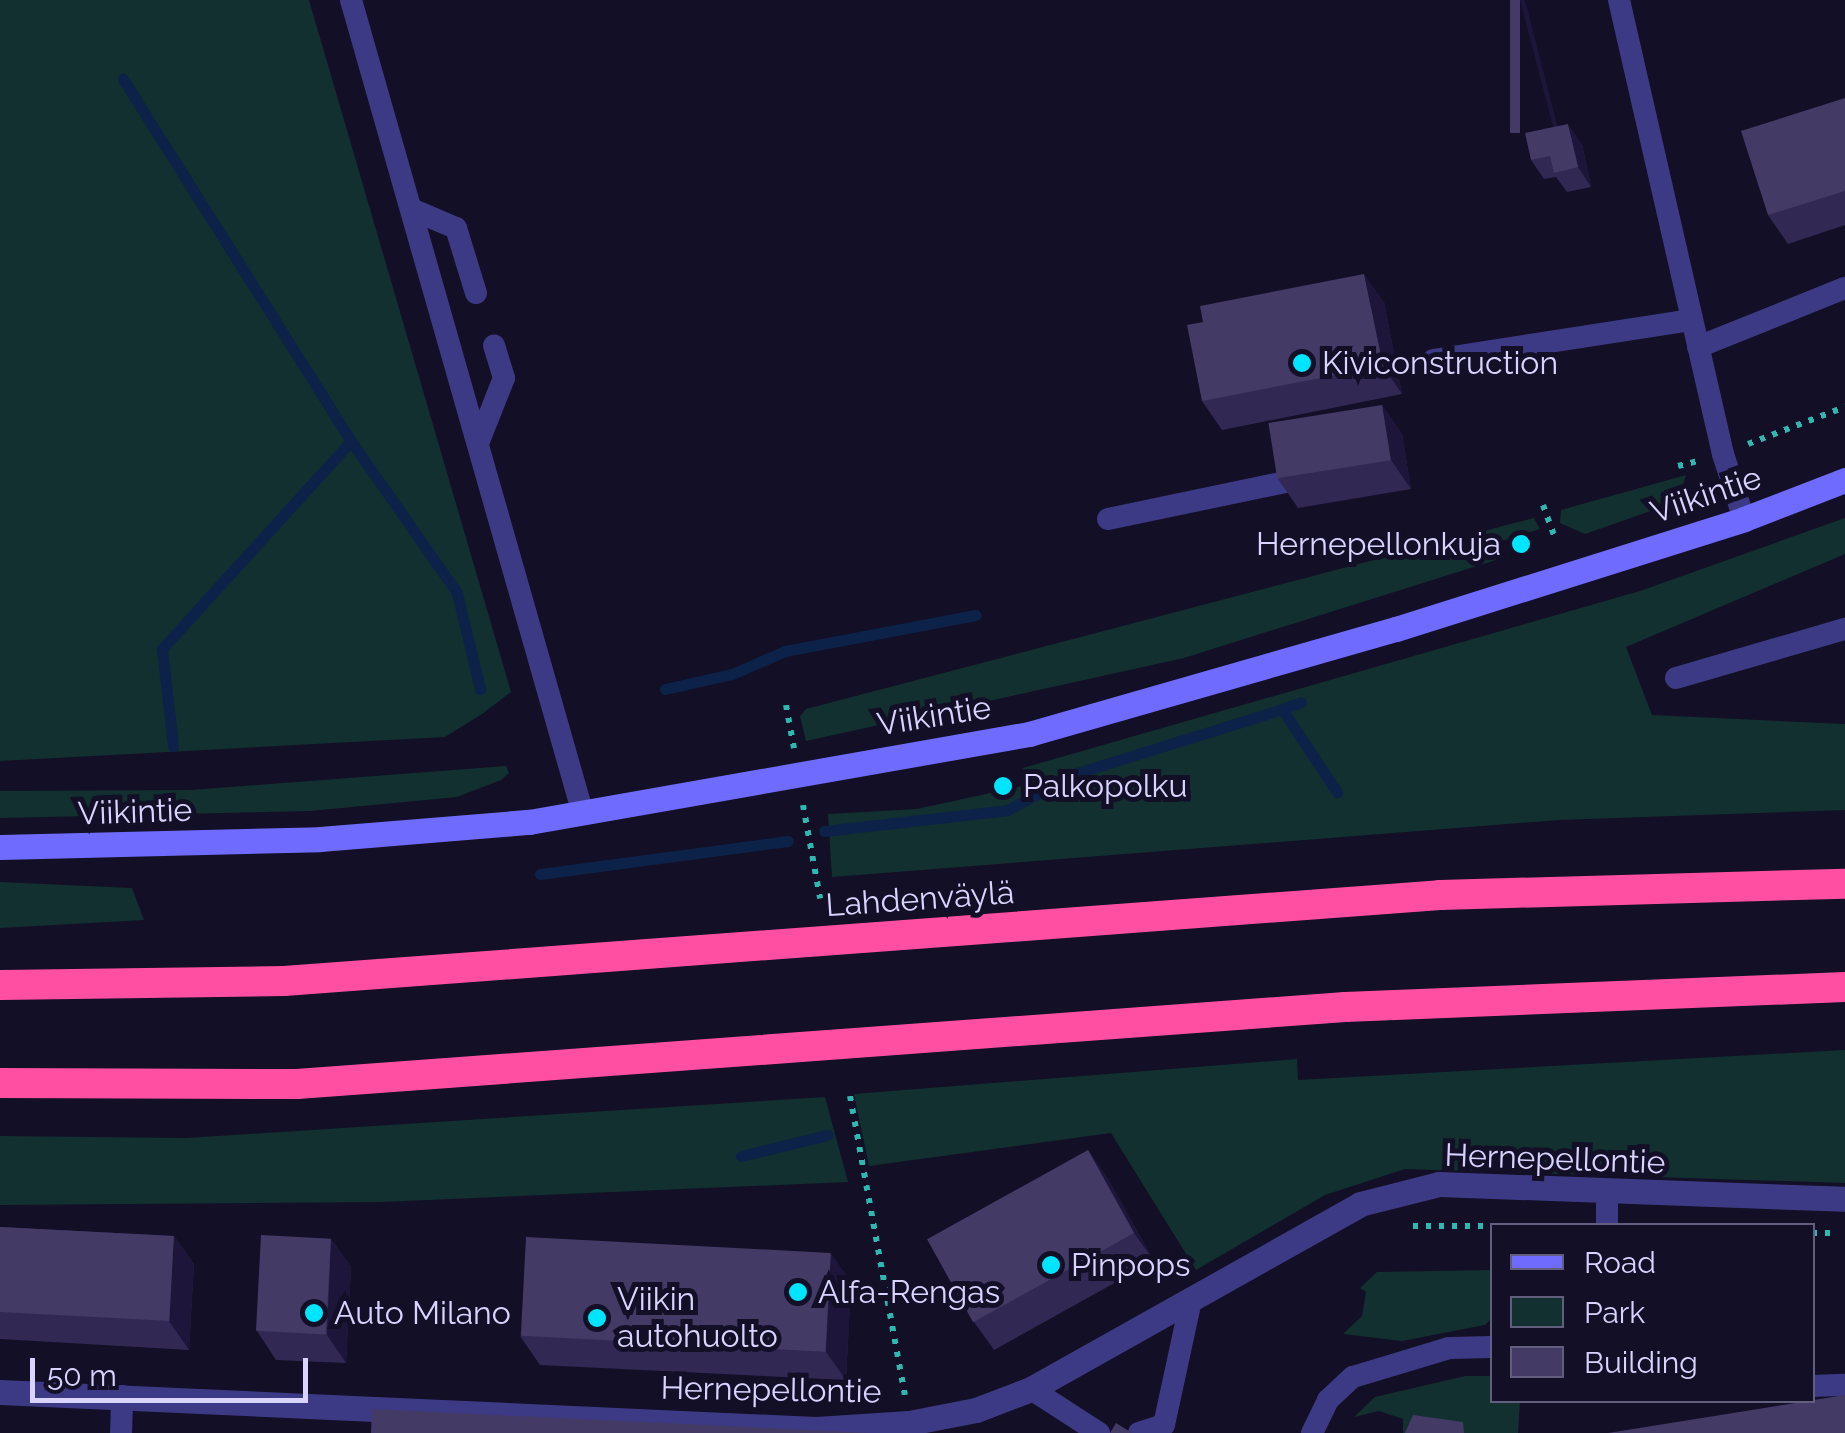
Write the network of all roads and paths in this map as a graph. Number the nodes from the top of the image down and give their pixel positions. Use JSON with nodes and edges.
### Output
{"nodes":[{"id":1,"x":350,"y":0,"type":"edge"},
{"id":2,"x":1619,"y":0,"type":"edge"},
{"id":3,"x":411,"y":210,"type":"junction"},
{"id":4,"x":1845,"y":288,"type":"edge"},
{"id":5,"x":476,"y":292,"type":"dead end"},
{"id":6,"x":1692,"y":320,"type":"junction"},
{"id":7,"x":494,"y":345,"type":"dead end"},
{"id":8,"x":1698,"y":347,"type":"junction"},
{"id":9,"x":1433,"y":360,"type":"dead end"},
{"id":10,"x":1845,"y":407,"type":"edge"},
{"id":11,"x":479,"y":441,"type":"junction"},
{"id":12,"x":1723,"y":454,"type":"junction"},
{"id":13,"x":1294,"y":480,"type":"edge"},
{"id":14,"x":1845,"y":480,"type":"edge"},
{"id":15,"x":1543,"y":505,"type":"dead end"},
{"id":16,"x":1108,"y":519,"type":"dead end"},
{"id":17,"x":1744,"y":519,"type":"junction"},
{"id":18,"x":1554,"y":535,"type":"dead end"},
{"id":19,"x":1845,"y":630,"type":"edge"},
{"id":20,"x":1676,"y":678,"type":"dead end"},
{"id":21,"x":786,"y":705,"type":"dead end"},
{"id":22,"x":792,"y":734,"type":"dead end"},
{"id":23,"x":803,"y":804,"type":"dead end"},
{"id":24,"x":583,"y":814,"type":"junction"},
{"id":25,"x":0,"y":847,"type":"edge"},
{"id":26,"x":1845,"y":884,"type":"edge"},
{"id":27,"x":820,"y":898,"type":"dead end"},
{"id":28,"x":0,"y":985,"type":"edge"},
{"id":29,"x":1845,"y":987,"type":"edge"},
{"id":30,"x":0,"y":1083,"type":"edge"},
{"id":31,"x":850,"y":1096,"type":"dead end"},
{"id":32,"x":1607,"y":1194,"type":"junction"},
{"id":33,"x":1845,"y":1200,"type":"edge"},
{"id":34,"x":1608,"y":1223,"type":"edge"},
{"id":35,"x":1490,"y":1224,"type":"edge"},
{"id":36,"x":1402,"y":1228,"type":"dead end"},
{"id":37,"x":1191,"y":1300,"type":"junction"},
{"id":38,"x":1490,"y":1346,"type":"edge"},
{"id":39,"x":1845,"y":1385,"type":"edge"},
{"id":40,"x":1815,"y":1386,"type":"edge"},
{"id":41,"x":1032,"y":1389,"type":"junction"},
{"id":42,"x":0,"y":1392,"type":"edge"},
{"id":43,"x":122,"y":1396,"type":"junction"},
{"id":44,"x":908,"y":1407,"type":"dead end"},
{"id":45,"x":121,"y":1433,"type":"edge"},
{"id":46,"x":1100,"y":1433,"type":"edge"},
{"id":47,"x":1139,"y":1433,"type":"edge"},
{"id":48,"x":1312,"y":1433,"type":"edge"}],
"edges":[{"from":1,"to":3,"type":"lane"},
{"from":2,"to":6,"type":"lane"},
{"from":3,"to":5,"type":"lane"},
{"from":3,"to":11,"type":"lane"},
{"from":4,"to":8,"type":"lane"},
{"from":6,"to":8,"type":"lane"},
{"from":6,"to":9,"type":"lane"},
{"from":7,"to":11,"type":"lane"},
{"from":8,"to":12,"type":"lane"},
{"from":10,"to":12,"type":"path"},
{"from":11,"to":24,"type":"lane"},
{"from":12,"to":17,"type":"lane"},
{"from":13,"to":16,"type":"lane"},
{"from":14,"to":17,"type":"main road","name":"Viikintie"},
{"from":15,"to":18,"type":"path"},
{"from":17,"to":24,"type":"main road","name":"Viikintie"},
{"from":19,"to":20,"type":"lane"},
{"from":21,"to":22,"type":"path"},
{"from":23,"to":27,"type":"path"},
{"from":24,"to":25,"type":"main road","name":"Viikintie"},
{"from":26,"to":28,"type":"highway","name":"Lahdenväylä"},
{"from":29,"to":30,"type":"highway"},
{"from":31,"to":44,"type":"path"},
{"from":32,"to":33,"type":"street","name":"Hernepellontie"},
{"from":32,"to":34,"type":"lane"},
{"from":32,"to":37,"type":"street","name":"Hernepellontie"},
{"from":35,"to":36,"type":"path"},
{"from":37,"to":41,"type":"street","name":"Hernepellontie"},
{"from":37,"to":47,"type":"lane"},
{"from":38,"to":48,"type":"lane"},
{"from":39,"to":40,"type":"lane"},
{"from":41,"to":43,"type":"street","name":"Hernepellontie"},
{"from":41,"to":46,"type":"lane"},
{"from":42,"to":43,"type":"street","name":"Hernepellontie"},
{"from":43,"to":45,"type":"lane"}]}
